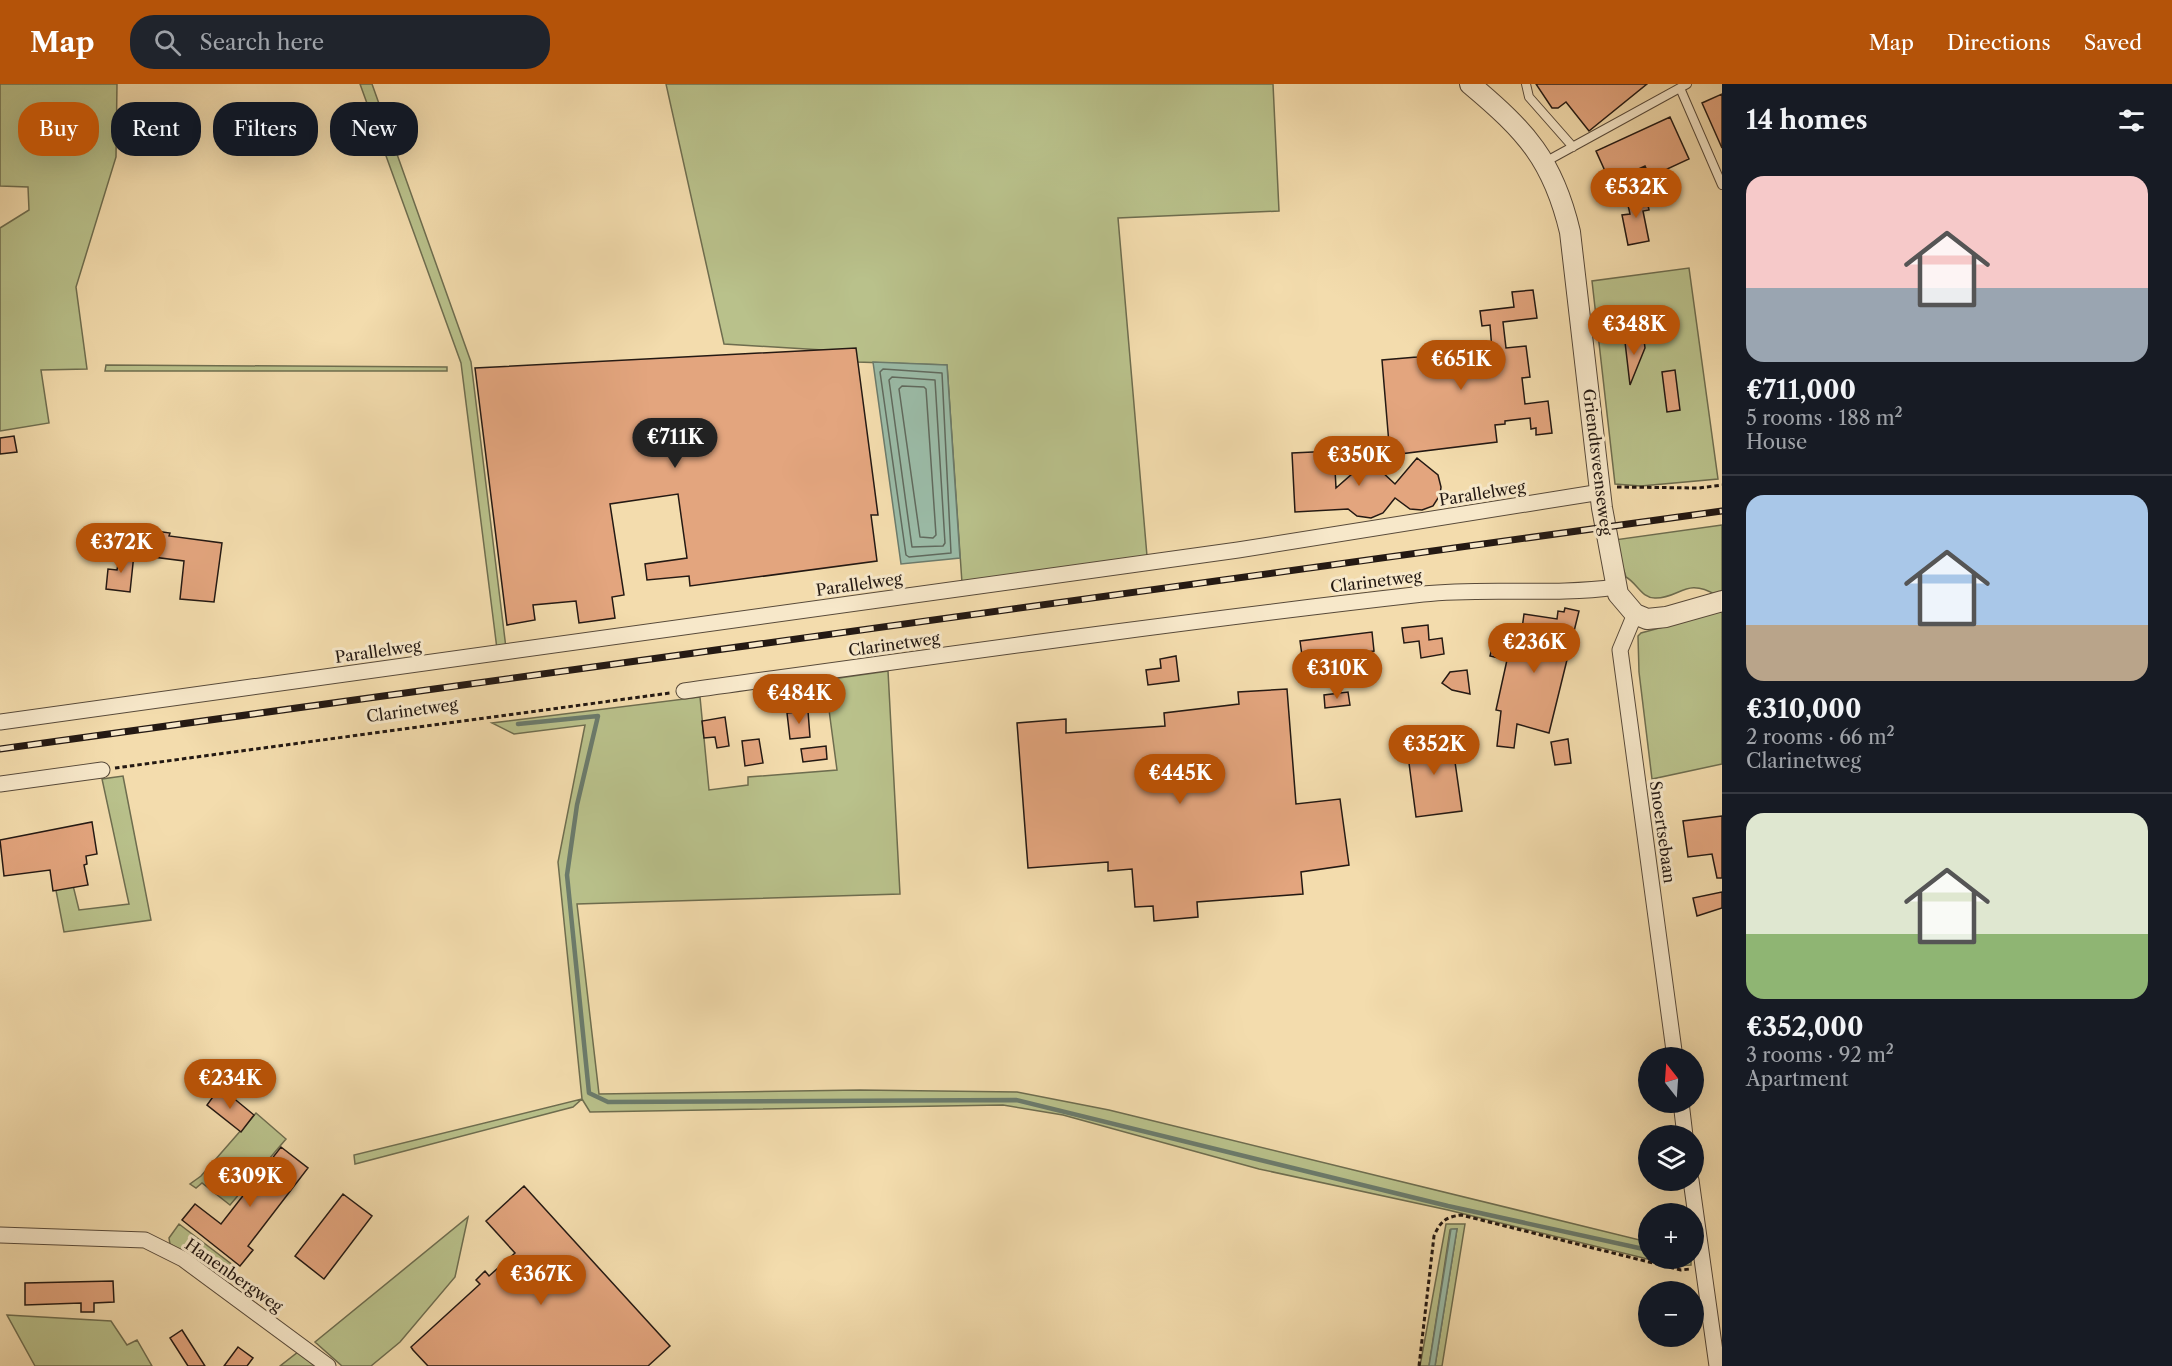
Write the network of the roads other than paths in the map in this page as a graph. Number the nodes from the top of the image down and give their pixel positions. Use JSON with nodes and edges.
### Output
{"nodes":[{"id":1,"x":1470,"y":84,"type":"edge"},
{"id":2,"x":1526,"y":84,"type":"edge"},
{"id":3,"x":1688,"y":84,"type":"edge"},
{"id":4,"x":1680,"y":88,"type":"junction"},
{"id":5,"x":1573,"y":147,"type":"junction"},
{"id":6,"x":1545,"y":162,"type":"junction"},
{"id":7,"x":1722,"y":184,"type":"edge"},
{"id":8,"x":1601,"y":492,"type":"junction"},
{"id":9,"x":1616,"y":587,"type":"junction"},
{"id":10,"x":1722,"y":601,"type":"edge"},
{"id":11,"x":1635,"y":614,"type":"junction"},
{"id":12,"x":684,"y":691,"type":"road end"},
{"id":13,"x":0,"y":722,"type":"edge"},
{"id":14,"x":102,"y":770,"type":"road end"},
{"id":15,"x":0,"y":784,"type":"edge"},
{"id":16,"x":1674,"y":1047,"type":"edge"},
{"id":17,"x":1692,"y":1191,"type":"edge"},
{"id":18,"x":0,"y":1235,"type":"edge"},
{"id":19,"x":328,"y":1366,"type":"edge"},
{"id":20,"x":1717,"y":1366,"type":"edge"}],
"edges":[{"from":1,"to":6,"type":"street","name":"Griendtsveenseweg"},
{"from":2,"to":5,"type":"lane"},
{"from":3,"to":4,"type":"lane"},
{"from":4,"to":5,"type":"lane"},
{"from":4,"to":7,"type":"lane"},
{"from":5,"to":6,"type":"lane"},
{"from":6,"to":8,"type":"street","name":"Griendtsveenseweg"},
{"from":8,"to":9,"type":"street","name":"Griendtsveenseweg"},
{"from":8,"to":13,"type":"street","name":"Parallelweg"},
{"from":9,"to":11,"type":"street","name":"Griendtsveenseweg"},
{"from":9,"to":12,"type":"street","name":"Clarinetweg"},
{"from":10,"to":11,"type":"street"},
{"from":11,"to":16,"type":"street","name":"Snoertsebaan"},
{"from":14,"to":15,"type":"street"},
{"from":17,"to":20,"type":"street"},
{"from":18,"to":19,"type":"street","name":"Hanenbergweg"}]}
